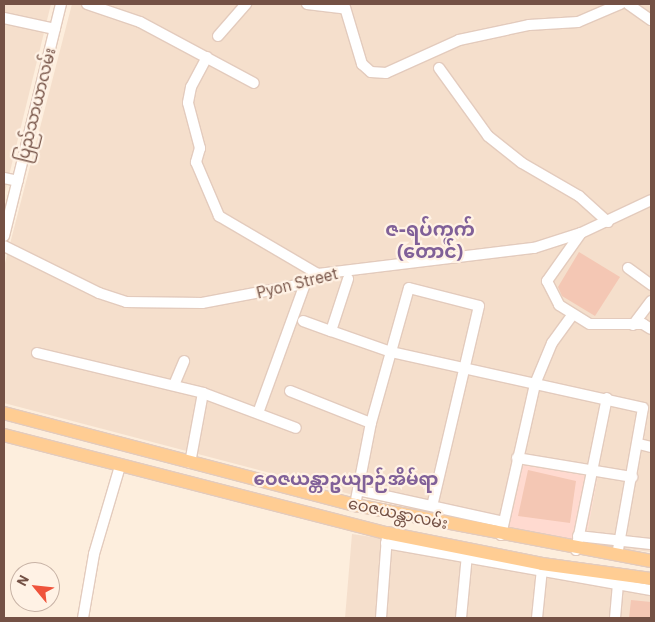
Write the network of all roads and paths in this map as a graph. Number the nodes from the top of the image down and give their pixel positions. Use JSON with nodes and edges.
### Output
{"nodes":[{"id":1,"x":61,"y":4,"type":"edge"},
{"id":2,"x":87,"y":4,"type":"edge"},
{"id":3,"x":246,"y":4,"type":"edge"},
{"id":4,"x":307,"y":4,"type":"edge"},
{"id":5,"x":620,"y":4,"type":"edge"},
{"id":6,"x":628,"y":4,"type":"edge"},
{"id":7,"x":344,"y":7,"type":"edge"},
{"id":8,"x":119,"y":8,"type":"edge"},
{"id":9,"x":4,"y":18,"type":"edge"},
{"id":10,"x":651,"y":20,"type":"edge"},
{"id":11,"x":55,"y":28,"type":"junction"},
{"id":12,"x":218,"y":36,"type":"dead end"},
{"id":13,"x":207,"y":57,"type":"junction"},
{"id":14,"x":439,"y":68,"type":"dead end"},
{"id":15,"x":254,"y":83,"type":"dead end"},
{"id":16,"x":4,"y":178,"type":"edge"},
{"id":17,"x":18,"y":182,"type":"junction"},
{"id":18,"x":651,"y":200,"type":"edge"},
{"id":19,"x":608,"y":222,"type":"junction"},
{"id":20,"x":581,"y":234,"type":"junction"},
{"id":21,"x":4,"y":236,"type":"edge"},
{"id":22,"x":4,"y":246,"type":"edge"},
{"id":23,"x":628,"y":268,"type":"dead end"},
{"id":24,"x":318,"y":274,"type":"junction"},
{"id":25,"x":348,"y":279,"type":"dead end"},
{"id":26,"x":306,"y":281,"type":"junction"},
{"id":27,"x":651,"y":285,"type":"edge"},
{"id":28,"x":651,"y":301,"type":"edge"},
{"id":29,"x":572,"y":315,"type":"junction"},
{"id":30,"x":303,"y":321,"type":"dead end"},
{"id":31,"x":633,"y":325,"type":"junction"},
{"id":32,"x":651,"y":328,"type":"edge"},
{"id":33,"x":331,"y":331,"type":"junction"},
{"id":34,"x":391,"y":352,"type":"junction"},
{"id":35,"x":37,"y":353,"type":"dead end"},
{"id":36,"x":184,"y":361,"type":"dead end"},
{"id":37,"x":464,"y":368,"type":"junction"},
{"id":38,"x":535,"y":384,"type":"junction"},
{"id":39,"x":174,"y":385,"type":"junction"},
{"id":40,"x":290,"y":390,"type":"dead end"},
{"id":41,"x":204,"y":393,"type":"junction"},
{"id":42,"x":607,"y":398,"type":"junction"},
{"id":43,"x":4,"y":413,"type":"edge"},
{"id":44,"x":258,"y":413,"type":"junction"},
{"id":45,"x":372,"y":423,"type":"junction"},
{"id":46,"x":296,"y":428,"type":"dead end"},
{"id":47,"x":4,"y":435,"type":"edge"},
{"id":48,"x":639,"y":444,"type":"junction"},
{"id":49,"x":651,"y":447,"type":"edge"},
{"id":50,"x":518,"y":458,"type":"junction"},
{"id":51,"x":190,"y":463,"type":"junction"},
{"id":52,"x":120,"y":466,"type":"junction"},
{"id":53,"x":589,"y":471,"type":"junction"},
{"id":54,"x":632,"y":477,"type":"junction"},
{"id":55,"x":266,"y":482,"type":"junction"},
{"id":56,"x":358,"y":490,"type":"junction"},
{"id":57,"x":260,"y":504,"type":"junction"},
{"id":58,"x":355,"y":505,"type":"junction"},
{"id":59,"x":432,"y":506,"type":"junction"},
{"id":60,"x":504,"y":522,"type":"junction"},
{"id":61,"x":501,"y":535,"type":"junction"},
{"id":62,"x":578,"y":536,"type":"junction"},
{"id":63,"x":387,"y":538,"type":"junction"},
{"id":64,"x":620,"y":540,"type":"junction"},
{"id":65,"x":651,"y":544,"type":"edge"},
{"id":66,"x":576,"y":550,"type":"junction"},
{"id":67,"x":467,"y":554,"type":"junction"},
{"id":68,"x":617,"y":555,"type":"junction"},
{"id":69,"x":651,"y":560,"type":"edge"},
{"id":70,"x":542,"y":569,"type":"junction"},
{"id":71,"x":618,"y":582,"type":"junction"},
{"id":72,"x":650,"y":583,"type":"edge"},
{"id":73,"x":83,"y":618,"type":"edge"},
{"id":74,"x":383,"y":618,"type":"edge"},
{"id":75,"x":462,"y":618,"type":"edge"},
{"id":76,"x":537,"y":618,"type":"edge"},
{"id":77,"x":615,"y":618,"type":"edge"}],
"edges":[{"from":1,"to":11,"type":"street","name":"ပြည်သာယာလမ်း"},
{"from":2,"to":8,"type":"street"},
{"from":3,"to":12,"type":"street"},
{"from":4,"to":7,"type":"street"},
{"from":5,"to":7,"type":"street"},
{"from":6,"to":10,"type":"street"},
{"from":8,"to":13,"type":"street"},
{"from":9,"to":11,"type":"street"},
{"from":11,"to":17,"type":"street","name":"ပြည်သာယာလမ်း"},
{"from":13,"to":15,"type":"street"},
{"from":13,"to":24,"type":"street"},
{"from":14,"to":19,"type":"street"},
{"from":16,"to":17,"type":"street"},
{"from":17,"to":21,"type":"street","name":"ပြည်သာယာလမ်း"},
{"from":18,"to":19,"type":"street","name":"Pyon Street"},
{"from":19,"to":20,"type":"street","name":"Pyon Street"},
{"from":20,"to":24,"type":"street","name":"Pyon Street"},
{"from":20,"to":29,"type":"street"},
{"from":22,"to":26,"type":"street","name":"Pyon Street"},
{"from":23,"to":27,"type":"street"},
{"from":24,"to":26,"type":"street","name":"Pyon Street"},
{"from":25,"to":33,"type":"street"},
{"from":26,"to":44,"type":"street"},
{"from":28,"to":31,"type":"street"},
{"from":29,"to":31,"type":"street"},
{"from":29,"to":38,"type":"street"},
{"from":30,"to":33,"type":"street"},
{"from":31,"to":32,"type":"street"},
{"from":33,"to":34,"type":"street"},
{"from":34,"to":37,"type":"street"},
{"from":34,"to":37,"type":"street"},
{"from":34,"to":45,"type":"street"},
{"from":35,"to":39,"type":"street"},
{"from":36,"to":39,"type":"street"},
{"from":37,"to":38,"type":"street"},
{"from":37,"to":59,"type":"street"},
{"from":38,"to":42,"type":"street"},
{"from":38,"to":50,"type":"street"},
{"from":39,"to":41,"type":"street"},
{"from":40,"to":45,"type":"street"},
{"from":41,"to":44,"type":"street"},
{"from":41,"to":51,"type":"street"},
{"from":42,"to":48,"type":"street"},
{"from":42,"to":53,"type":"street"},
{"from":43,"to":51,"type":"main road","name":"ဝေဇယန္တာလမ်း"},
{"from":44,"to":46,"type":"street"},
{"from":45,"to":56,"type":"street"},
{"from":47,"to":52,"type":"main road","name":"ဝေဇယန္တာလမ်း"},
{"from":48,"to":49,"type":"street"},
{"from":48,"to":54,"type":"street"},
{"from":50,"to":53,"type":"street"},
{"from":50,"to":60,"type":"street"},
{"from":51,"to":55,"type":"main road","name":"ဝေဇယန္တာလမ်း"},
{"from":52,"to":57,"type":"main road","name":"ဝေဇယန္တာလမ်း"},
{"from":52,"to":73,"type":"street"},
{"from":53,"to":54,"type":"street"},
{"from":53,"to":62,"type":"street"},
{"from":54,"to":64,"type":"street"},
{"from":55,"to":57,"type":"main road"},
{"from":55,"to":58,"type":"main road","name":"ဝေဇယန္တာလမ်း"},
{"from":56,"to":58,"type":"street"},
{"from":56,"to":59,"type":"street"},
{"from":57,"to":63,"type":"main road","name":"ဝေဇယန္တာလမ်း"},
{"from":58,"to":61,"type":"main road","name":"ဝေဇယန္တာလမ်း"},
{"from":59,"to":60,"type":"street"},
{"from":60,"to":61,"type":"street"},
{"from":61,"to":66,"type":"main road","name":"ဝေဇယန္တာလမ်း"},
{"from":62,"to":64,"type":"street"},
{"from":62,"to":66,"type":"street"},
{"from":63,"to":67,"type":"main road","name":"ဝေဇယန္တာလမ်း"},
{"from":63,"to":74,"type":"street"},
{"from":64,"to":65,"type":"street"},
{"from":64,"to":68,"type":"street"},
{"from":66,"to":68,"type":"main road","name":"ဝေဇယန္တာလမ်း"},
{"from":67,"to":70,"type":"main road","name":"ဝေဇယန္တာလမ်း"},
{"from":67,"to":75,"type":"street"},
{"from":68,"to":69,"type":"main road","name":"ဝေဇယန္တာလမ်း"},
{"from":69,"to":72,"type":"main road"},
{"from":70,"to":71,"type":"main road","name":"ဝေဇယန္တာလမ်း"},
{"from":70,"to":76,"type":"street"},
{"from":71,"to":72,"type":"main road","name":"ဝေဇယန္တာလမ်း"},
{"from":71,"to":77,"type":"street"}]}
